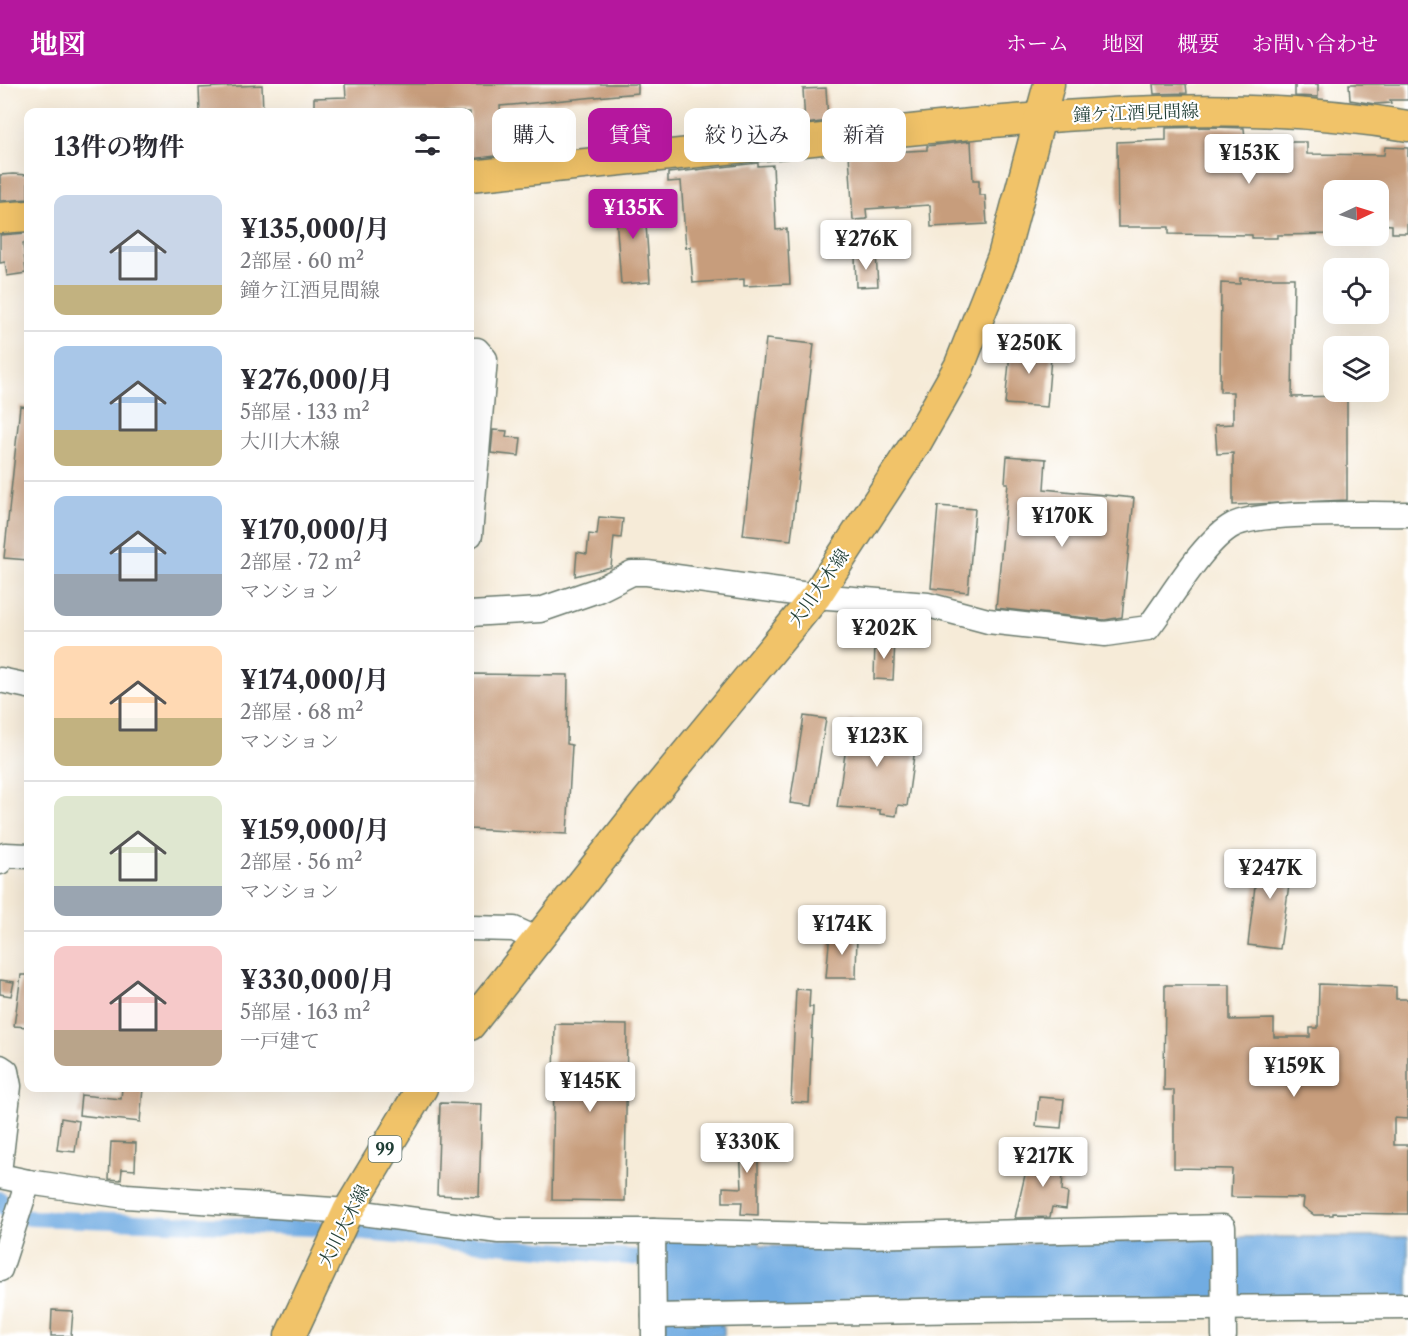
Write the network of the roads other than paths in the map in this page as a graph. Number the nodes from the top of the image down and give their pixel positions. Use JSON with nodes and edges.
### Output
{"nodes":[{"id":1,"x":1048,"y":84,"type":"edge"},
{"id":2,"x":1041,"y":117,"type":"junction"},
{"id":3,"x":1408,"y":126,"type":"edge"},
{"id":4,"x":474,"y":176,"type":"edge"},
{"id":5,"x":24,"y":216,"type":"edge"},
{"id":6,"x":0,"y":218,"type":"edge"},
{"id":7,"x":474,"y":350,"type":"edge"},
{"id":8,"x":474,"y":488,"type":"edge"},
{"id":9,"x":1408,"y":514,"type":"edge"},
{"id":10,"x":816,"y":596,"type":"junction"},
{"id":11,"x":474,"y":614,"type":"edge"},
{"id":12,"x":0,"y":680,"type":"edge"},
{"id":13,"x":24,"y":685,"type":"edge"},
{"id":14,"x":24,"y":856,"type":"edge"},
{"id":15,"x":0,"y":862,"type":"edge"},
{"id":16,"x":474,"y":928,"type":"edge"},
{"id":17,"x":536,"y":939,"type":"junction"},
{"id":18,"x":474,"y":1020,"type":"edge"},
{"id":19,"x":0,"y":1067,"type":"edge"},
{"id":20,"x":420,"y":1092,"type":"edge"},
{"id":21,"x":0,"y":1164,"type":"edge"},
{"id":22,"x":0,"y":1176,"type":"edge"},
{"id":23,"x":28,"y":1182,"type":"junction"},
{"id":24,"x":347,"y":1215,"type":"junction"},
{"id":25,"x":653,"y":1235,"type":"junction"},
{"id":26,"x":0,"y":1269,"type":"edge"},
{"id":27,"x":1224,"y":1303,"type":"junction"},
{"id":28,"x":1408,"y":1306,"type":"edge"},
{"id":29,"x":729,"y":1322,"type":"edge"},
{"id":30,"x":657,"y":1323,"type":"edge"},
{"id":31,"x":290,"y":1336,"type":"edge"},
{"id":32,"x":1224,"y":1336,"type":"edge"}],
"edges":[{"from":1,"to":2,"type":"main road","name":"大川大木線"},
{"from":2,"to":3,"type":"main road","name":"鐘ケ江酒見間線"},
{"from":2,"to":4,"type":"main road","name":"鐘ケ江酒見間線"},
{"from":2,"to":10,"type":"main road","name":"大川大木線"},
{"from":5,"to":6,"type":"main road"},
{"from":7,"to":8,"type":"street"},
{"from":9,"to":10,"type":"street"},
{"from":10,"to":11,"type":"street"},
{"from":10,"to":17,"type":"main road","name":"大川大木線"},
{"from":12,"to":13,"type":"street"},
{"from":14,"to":15,"type":"street"},
{"from":16,"to":17,"type":"street"},
{"from":17,"to":18,"type":"main road","name":"大川大木線"},
{"from":19,"to":21,"type":"street"},
{"from":20,"to":24,"type":"main road","name":"大川大木線","number":"99"},
{"from":22,"to":23,"type":"street"},
{"from":23,"to":24,"type":"street"},
{"from":23,"to":26,"type":"street"},
{"from":24,"to":25,"type":"street"},
{"from":24,"to":31,"type":"main road","name":"大川大木線","number":"99"},
{"from":25,"to":27,"type":"street"},
{"from":25,"to":30,"type":"street"},
{"from":27,"to":28,"type":"street"},
{"from":27,"to":29,"type":"street"},
{"from":27,"to":32,"type":"street"},
{"from":29,"to":30,"type":"street"}]}
